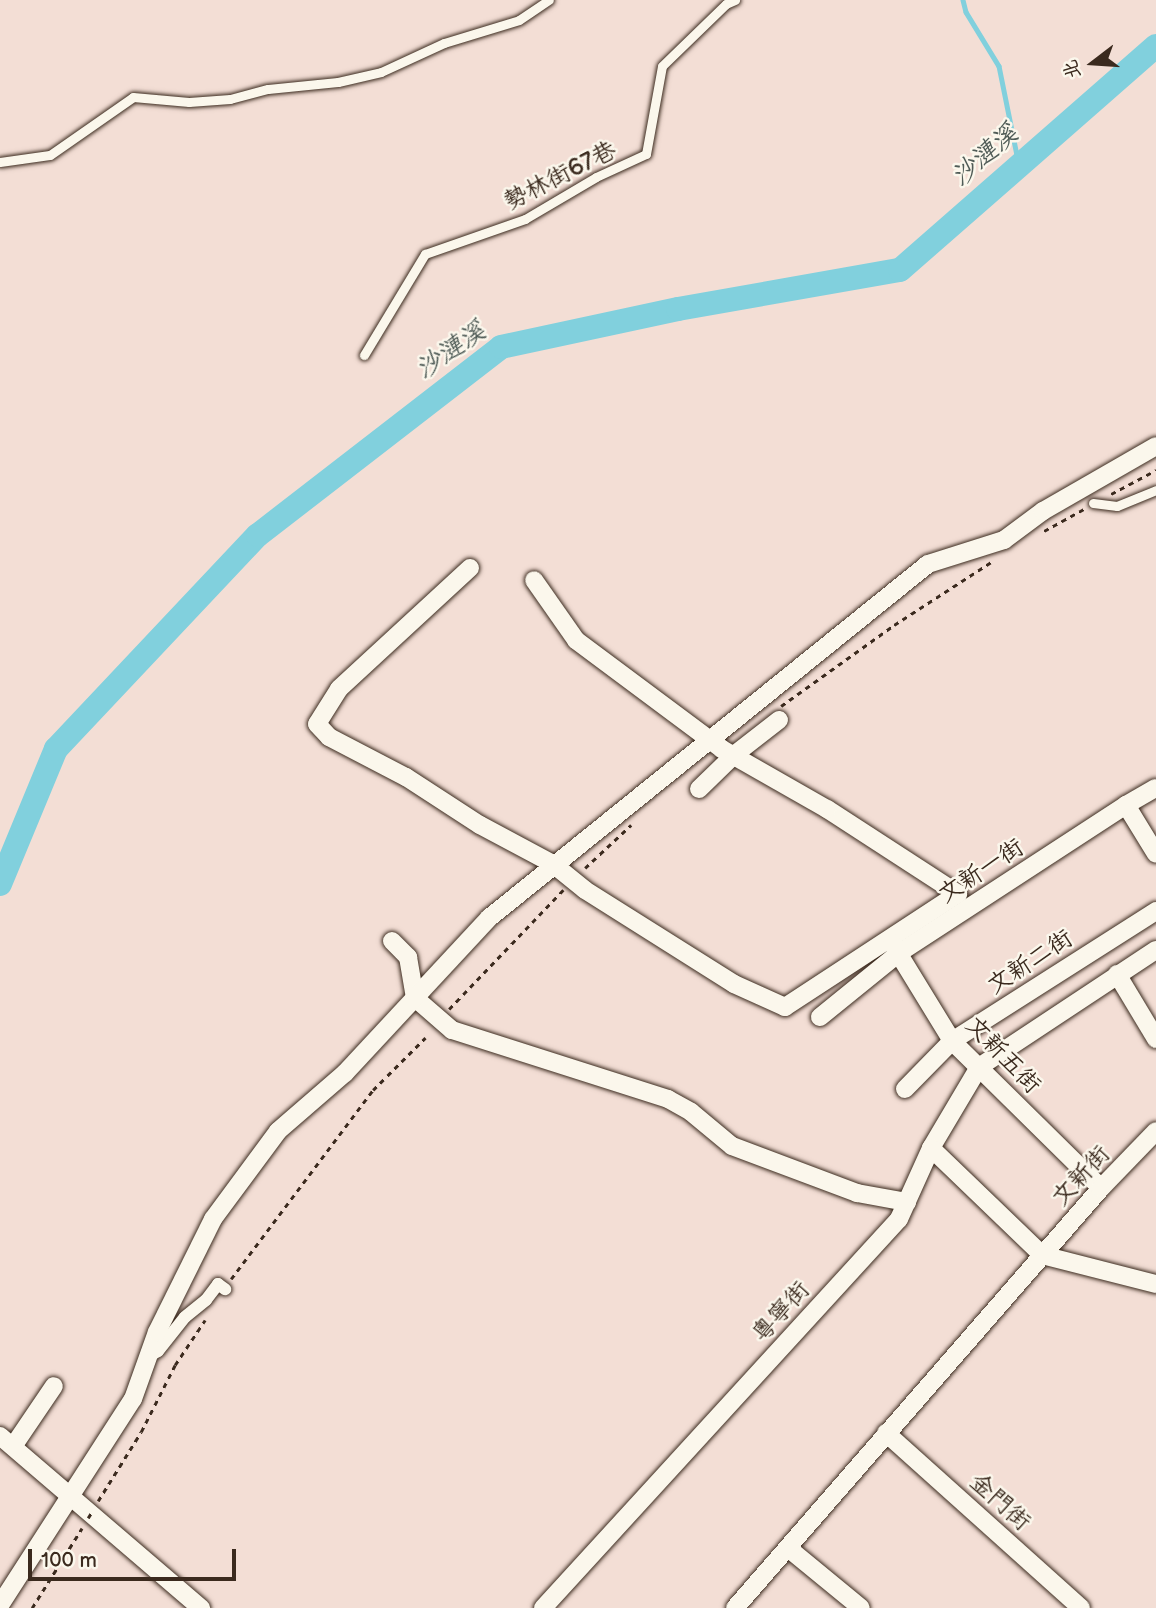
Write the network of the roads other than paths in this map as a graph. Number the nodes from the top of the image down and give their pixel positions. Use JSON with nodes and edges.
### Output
{"nodes":[{"id":1,"x":549,"y":0,"type":"edge"},
{"id":2,"x":735,"y":0,"type":"edge"},
{"id":3,"x":0,"y":162,"type":"edge"},
{"id":4,"x":364,"y":355,"type":"dead end"},
{"id":5,"x":1156,"y":446,"type":"edge"},
{"id":6,"x":1156,"y":490,"type":"edge"},
{"id":7,"x":1093,"y":503,"type":"road end"},
{"id":8,"x":470,"y":568,"type":"dead end"},
{"id":9,"x":534,"y":580,"type":"dead end"},
{"id":10,"x":779,"y":714,"type":"road end"},
{"id":11,"x":708,"y":739,"type":"junction"},
{"id":12,"x":734,"y":755,"type":"junction"},
{"id":13,"x":1156,"y":777,"type":"edge"},
{"id":14,"x":699,"y":789,"type":"dead end"},
{"id":15,"x":1150,"y":791,"type":"edge"},
{"id":16,"x":1126,"y":805,"type":"junction"},
{"id":17,"x":1156,"y":854,"type":"edge"},
{"id":18,"x":553,"y":864,"type":"junction"},
{"id":19,"x":1156,"y":911,"type":"edge"},
{"id":20,"x":391,"y":941,"type":"dead end"},
{"id":21,"x":895,"y":947,"type":"junction"},
{"id":22,"x":1156,"y":950,"type":"edge"},
{"id":23,"x":1117,"y":974,"type":"junction"},
{"id":24,"x":415,"y":998,"type":"junction"},
{"id":25,"x":820,"y":1017,"type":"dead end"},
{"id":26,"x":1156,"y":1039,"type":"edge"},
{"id":27,"x":952,"y":1041,"type":"junction"},
{"id":28,"x":979,"y":1067,"type":"junction"},
{"id":29,"x":905,"y":1089,"type":"dead end"},
{"id":30,"x":1156,"y":1131,"type":"edge"},
{"id":31,"x":931,"y":1148,"type":"junction"},
{"id":32,"x":1101,"y":1188,"type":"junction"},
{"id":33,"x":907,"y":1202,"type":"junction"},
{"id":34,"x":1042,"y":1255,"type":"junction"},
{"id":35,"x":1156,"y":1284,"type":"edge"},
{"id":36,"x":225,"y":1289,"type":"road end"},
{"id":37,"x":151,"y":1355,"type":"junction"},
{"id":38,"x":54,"y":1386,"type":"dead end"},
{"id":39,"x":886,"y":1433,"type":"junction"},
{"id":40,"x":7,"y":1440,"type":"edge"},
{"id":41,"x":72,"y":1497,"type":"junction"},
{"id":42,"x":788,"y":1548,"type":"junction"},
{"id":43,"x":0,"y":1605,"type":"edge"},
{"id":44,"x":201,"y":1608,"type":"edge"},
{"id":45,"x":543,"y":1608,"type":"edge"},
{"id":46,"x":735,"y":1608,"type":"edge"},
{"id":47,"x":861,"y":1608,"type":"edge"},
{"id":48,"x":1081,"y":1608,"type":"edge"}],
"edges":[{"from":1,"to":3,"type":"lane"},
{"from":2,"to":4,"type":"lane","name":"勢林街67巷"},
{"from":5,"to":11,"type":"street"},
{"from":6,"to":7,"type":"lane"},
{"from":8,"to":18,"type":"street"},
{"from":9,"to":11,"type":"street"},
{"from":10,"to":12,"type":"street"},
{"from":11,"to":12,"type":"street"},
{"from":11,"to":18,"type":"street"},
{"from":12,"to":14,"type":"street"},
{"from":12,"to":21,"type":"street"},
{"from":13,"to":15,"type":"street"},
{"from":15,"to":16,"type":"street","name":"文新一街"},
{"from":16,"to":17,"type":"street"},
{"from":16,"to":21,"type":"street","name":"文新一街"},
{"from":18,"to":21,"type":"street"},
{"from":18,"to":24,"type":"street"},
{"from":19,"to":27,"type":"street","name":"文新二街"},
{"from":20,"to":24,"type":"street"},
{"from":21,"to":25,"type":"street","name":"文新一街"},
{"from":21,"to":27,"type":"street","name":"文新五街"},
{"from":22,"to":23,"type":"street"},
{"from":23,"to":26,"type":"street"},
{"from":23,"to":28,"type":"street"},
{"from":24,"to":33,"type":"street"},
{"from":24,"to":37,"type":"street"},
{"from":27,"to":28,"type":"street","name":"文新五街"},
{"from":27,"to":29,"type":"street","name":"文新二街"},
{"from":28,"to":31,"type":"street"},
{"from":28,"to":32,"type":"street","name":"文新五街"},
{"from":30,"to":32,"type":"street","name":"文新街"},
{"from":31,"to":33,"type":"street","name":"粵寧街"},
{"from":31,"to":34,"type":"street"},
{"from":32,"to":34,"type":"street","name":"文新街"},
{"from":33,"to":45,"type":"street","name":"粵寧街"},
{"from":34,"to":35,"type":"street"},
{"from":34,"to":39,"type":"street"},
{"from":36,"to":37,"type":"street"},
{"from":37,"to":41,"type":"street"},
{"from":38,"to":40,"type":"street"},
{"from":39,"to":42,"type":"street"},
{"from":39,"to":48,"type":"street","name":"金門街"},
{"from":40,"to":41,"type":"street"},
{"from":41,"to":43,"type":"street"},
{"from":41,"to":44,"type":"street"},
{"from":42,"to":46,"type":"street"},
{"from":42,"to":47,"type":"street"}]}
